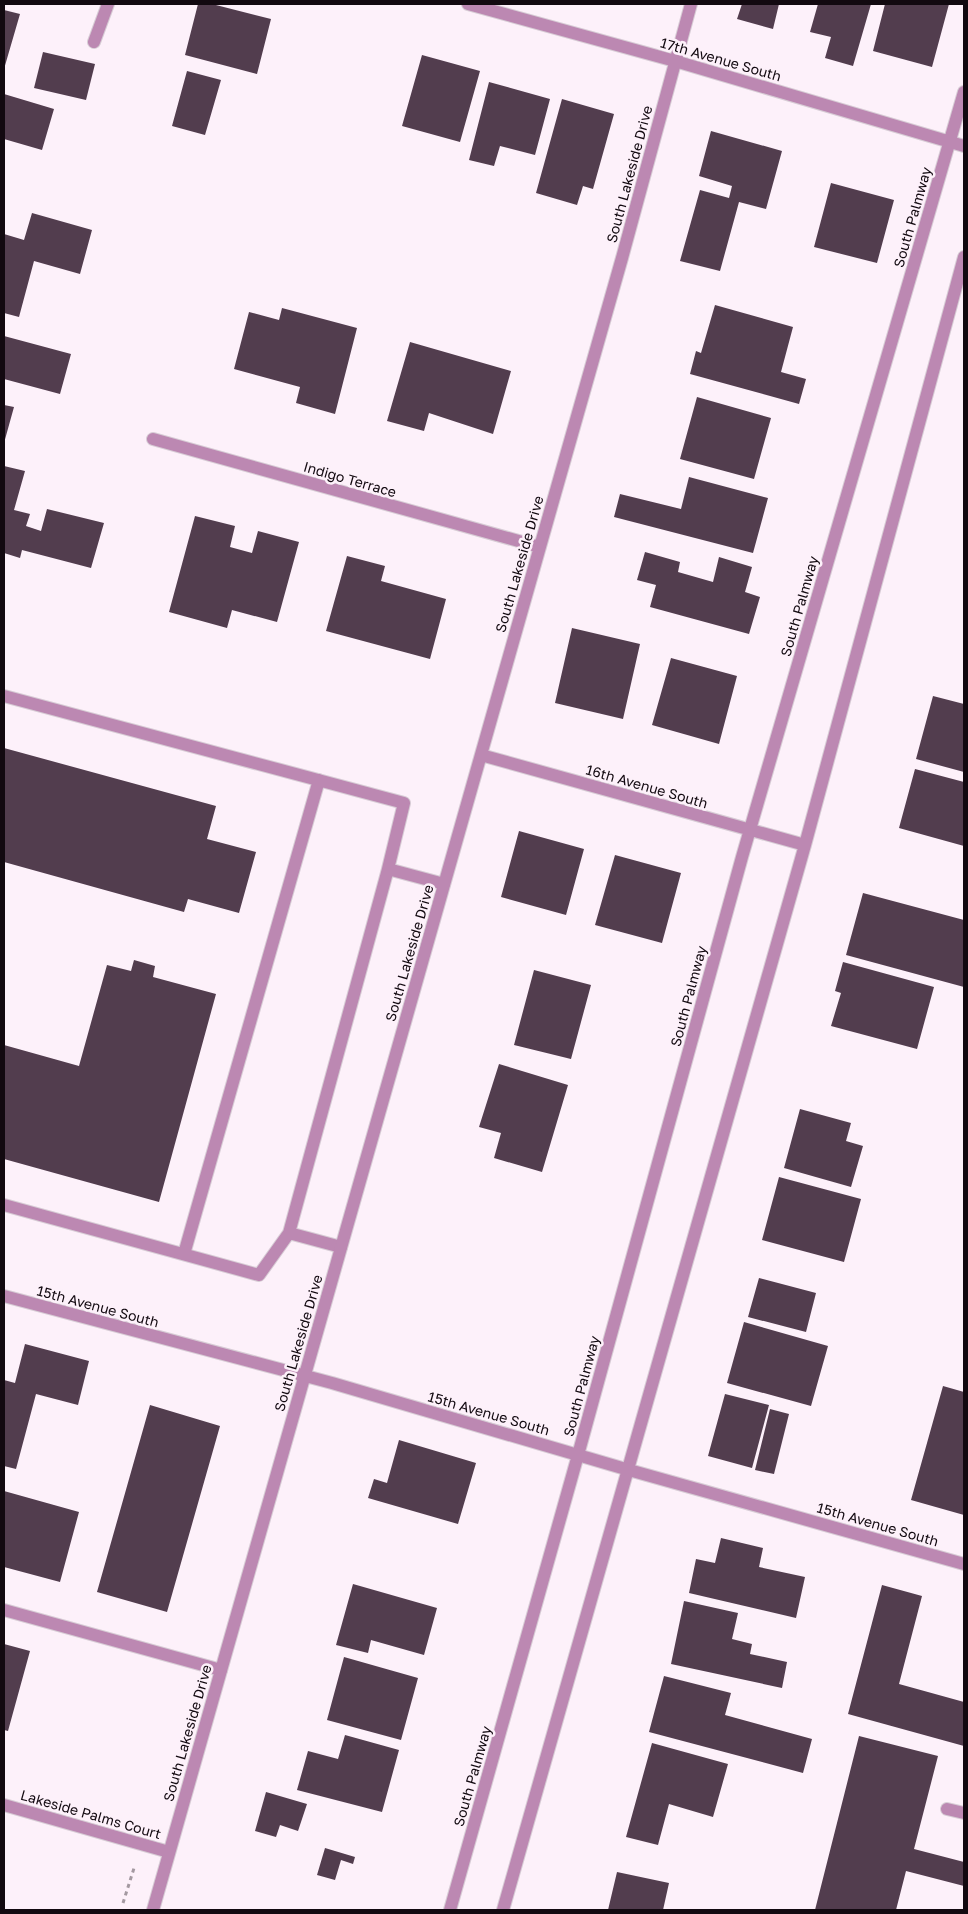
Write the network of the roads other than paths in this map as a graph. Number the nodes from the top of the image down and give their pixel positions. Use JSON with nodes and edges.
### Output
{"nodes":[{"id":1,"x":108,"y":4,"type":"edge"},
{"id":2,"x":468,"y":4,"type":"edge"},
{"id":3,"x":691,"y":4,"type":"edge"},
{"id":4,"x":94,"y":42,"type":"dead end"},
{"id":5,"x":675,"y":61,"type":"junction"},
{"id":6,"x":964,"y":92,"type":"edge"},
{"id":7,"x":950,"y":142,"type":"junction"},
{"id":8,"x":964,"y":146,"type":"edge"},
{"id":9,"x":964,"y":258,"type":"edge"},
{"id":10,"x":153,"y":439,"type":"dead end"},
{"id":11,"x":540,"y":548,"type":"junction"},
{"id":12,"x":4,"y":696,"type":"edge"},
{"id":13,"x":481,"y":755,"type":"junction"},
{"id":14,"x":319,"y":780,"type":"junction"},
{"id":15,"x":750,"y":830,"type":"junction"},
{"id":16,"x":805,"y":845,"type":"junction"},
{"id":17,"x":388,"y":869,"type":"junction"},
{"id":18,"x":444,"y":884,"type":"junction"},
{"id":19,"x":4,"y":1205,"type":"edge"},
{"id":20,"x":289,"y":1233,"type":"junction"},
{"id":21,"x":341,"y":1246,"type":"junction"},
{"id":22,"x":184,"y":1254,"type":"junction"},
{"id":23,"x":4,"y":1296,"type":"edge"},
{"id":24,"x":304,"y":1376,"type":"junction"},
{"id":25,"x":578,"y":1455,"type":"junction"},
{"id":26,"x":629,"y":1470,"type":"junction"},
{"id":27,"x":964,"y":1564,"type":"edge"},
{"id":28,"x":4,"y":1610,"type":"edge"},
{"id":29,"x":221,"y":1670,"type":"junction"},
{"id":30,"x":4,"y":1805,"type":"edge"},
{"id":31,"x":947,"y":1809,"type":"dead end"},
{"id":32,"x":964,"y":1813,"type":"edge"},
{"id":33,"x":169,"y":1852,"type":"junction"},
{"id":34,"x":153,"y":1910,"type":"edge"},
{"id":35,"x":450,"y":1910,"type":"edge"},
{"id":36,"x":503,"y":1910,"type":"edge"}],
"edges":[{"from":1,"to":4,"type":"street"},
{"from":2,"to":5,"type":"street","name":"17th Avenue South"},
{"from":3,"to":5,"type":"street","name":"South Lakeside Drive"},
{"from":5,"to":7,"type":"street","name":"17th Avenue South"},
{"from":5,"to":11,"type":"street","name":"South Lakeside Drive"},
{"from":6,"to":7,"type":"street","name":"South Palmway"},
{"from":7,"to":8,"type":"street","name":"17th Avenue South"},
{"from":7,"to":15,"type":"street","name":"South Palmway"},
{"from":9,"to":16,"type":"street"},
{"from":10,"to":11,"type":"street","name":"Indigo Terrace"},
{"from":11,"to":13,"type":"street","name":"South Lakeside Drive"},
{"from":12,"to":14,"type":"street"},
{"from":13,"to":15,"type":"street","name":"16th Avenue South"},
{"from":13,"to":18,"type":"street","name":"South Lakeside Drive"},
{"from":14,"to":17,"type":"street"},
{"from":14,"to":22,"type":"street"},
{"from":15,"to":16,"type":"street","name":"16th Avenue South"},
{"from":15,"to":25,"type":"street","name":"South Palmway"},
{"from":16,"to":26,"type":"street"},
{"from":17,"to":18,"type":"street"},
{"from":17,"to":20,"type":"street"},
{"from":18,"to":21,"type":"street","name":"South Lakeside Drive"},
{"from":19,"to":22,"type":"street"},
{"from":20,"to":21,"type":"street"},
{"from":20,"to":22,"type":"street"},
{"from":21,"to":24,"type":"street","name":"South Lakeside Drive"},
{"from":23,"to":24,"type":"street","name":"15th Avenue South"},
{"from":24,"to":25,"type":"street","name":"15th Avenue South"},
{"from":24,"to":29,"type":"street","name":"South Lakeside Drive"},
{"from":25,"to":26,"type":"street","name":"15th Avenue South"},
{"from":25,"to":35,"type":"street","name":"South Palmway"},
{"from":26,"to":27,"type":"street","name":"15th Avenue South"},
{"from":26,"to":36,"type":"street"},
{"from":28,"to":29,"type":"street"},
{"from":29,"to":33,"type":"street","name":"South Lakeside Drive"},
{"from":30,"to":33,"type":"street","name":"Lakeside Palms Court"},
{"from":31,"to":32,"type":"street"},
{"from":33,"to":34,"type":"street","name":"South Lakeside Drive"}]}
